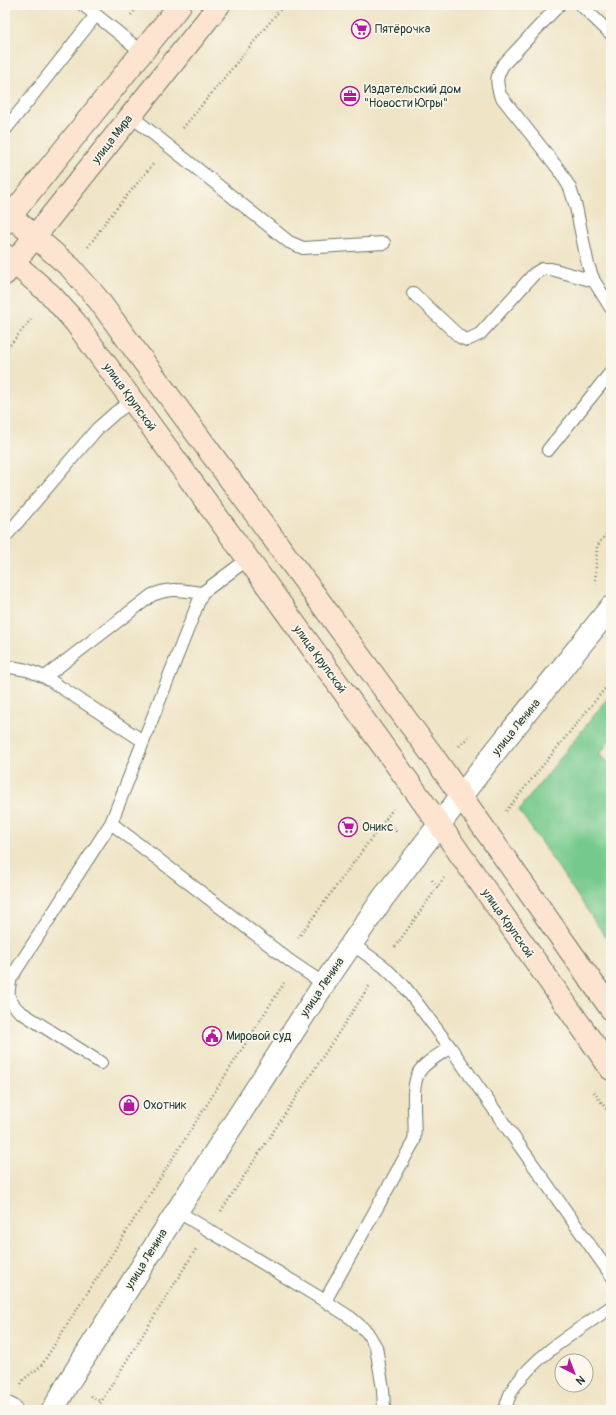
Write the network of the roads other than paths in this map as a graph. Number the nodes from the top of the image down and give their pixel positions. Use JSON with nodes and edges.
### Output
{"nodes":[{"id":1,"x":83,"y":5,"type":"edge"},
{"id":2,"x":180,"y":5,"type":"edge"},
{"id":3,"x":219,"y":5,"type":"edge"},
{"id":4,"x":559,"y":5,"type":"edge"},
{"id":5,"x":581,"y":5,"type":"edge"},
{"id":6,"x":96,"y":16,"type":"junction"},
{"id":7,"x":611,"y":34,"type":"edge"},
{"id":8,"x":142,"y":52,"type":"junction"},
{"id":9,"x":131,"y":116,"type":"junction"},
{"id":10,"x":5,"y":130,"type":"edge"},
{"id":11,"x":8,"y":220,"type":"edge"},
{"id":12,"x":35,"y":236,"type":"junction"},
{"id":13,"x":384,"y":243,"type":"dead end"},
{"id":14,"x":8,"y":264,"type":"edge"},
{"id":15,"x":594,"y":281,"type":"junction"},
{"id":16,"x":413,"y":293,"type":"dead end"},
{"id":17,"x":611,"y":308,"type":"edge"},
{"id":18,"x":611,"y":372,"type":"edge"},
{"id":19,"x":132,"y":401,"type":"junction"},
{"id":20,"x":548,"y":450,"type":"dead end"},
{"id":21,"x":5,"y":537,"type":"edge"},
{"id":22,"x":248,"y":559,"type":"junction"},
{"id":23,"x":202,"y":593,"type":"junction"},
{"id":24,"x":611,"y":607,"type":"edge"},
{"id":25,"x":5,"y":666,"type":"edge"},
{"id":26,"x":45,"y":677,"type":"junction"},
{"id":27,"x":143,"y":741,"type":"junction"},
{"id":28,"x":461,"y":796,"type":"junction"},
{"id":29,"x":111,"y":823,"type":"junction"},
{"id":30,"x":440,"y":824,"type":"junction"},
{"id":31,"x":352,"y":944,"type":"junction"},
{"id":32,"x":324,"y":984,"type":"junction"},
{"id":33,"x":611,"y":1009,"type":"edge"},
{"id":34,"x":450,"y":1047,"type":"junction"},
{"id":35,"x":101,"y":1063,"type":"dead end"},
{"id":36,"x":611,"y":1069,"type":"edge"},
{"id":37,"x":177,"y":1210,"type":"junction"},
{"id":38,"x":611,"y":1275,"type":"edge"},
{"id":39,"x":325,"y":1301,"type":"junction"},
{"id":40,"x":611,"y":1307,"type":"edge"},
{"id":41,"x":5,"y":1407,"type":"edge"},
{"id":42,"x":11,"y":1410,"type":"edge"},
{"id":43,"x":53,"y":1410,"type":"edge"},
{"id":44,"x":384,"y":1410,"type":"edge"},
{"id":45,"x":505,"y":1410,"type":"edge"}],
"edges":[{"from":1,"to":6,"type":"lane"},
{"from":2,"to":8,"type":"main road"},
{"from":3,"to":9,"type":"main road","name":"улица Мира"},
{"from":4,"to":15,"type":"lane"},
{"from":5,"to":7,"type":"lane"},
{"from":6,"to":8,"type":"lane"},
{"from":6,"to":10,"type":"lane"},
{"from":8,"to":11,"type":"main road"},
{"from":9,"to":12,"type":"main road","name":"улица Мира"},
{"from":9,"to":13,"type":"lane"},
{"from":11,"to":12,"type":"main road"},
{"from":12,"to":14,"type":"main road","name":"улица Мира"},
{"from":12,"to":28,"type":"main road"},
{"from":14,"to":19,"type":"main road","name":"улица Крупской"},
{"from":15,"to":16,"type":"lane"},
{"from":15,"to":17,"type":"lane"},
{"from":18,"to":20,"type":"lane"},
{"from":19,"to":21,"type":"lane"},
{"from":19,"to":22,"type":"main road","name":"улица Крупской"},
{"from":22,"to":23,"type":"lane"},
{"from":22,"to":30,"type":"main road","name":"улица Крупской"},
{"from":23,"to":26,"type":"lane"},
{"from":23,"to":27,"type":"lane"},
{"from":24,"to":28,"type":"street","name":"улица Ленина"},
{"from":25,"to":26,"type":"lane"},
{"from":26,"to":27,"type":"lane"},
{"from":27,"to":29,"type":"lane"},
{"from":28,"to":30,"type":"street","name":"улица Ленина"},
{"from":28,"to":33,"type":"main road"},
{"from":29,"to":32,"type":"lane"},
{"from":29,"to":35,"type":"lane"},
{"from":30,"to":31,"type":"street","name":"улица Ленина"},
{"from":30,"to":36,"type":"main road","name":"улица Крупской"},
{"from":31,"to":32,"type":"street","name":"улица Ленина"},
{"from":31,"to":34,"type":"lane"},
{"from":32,"to":37,"type":"street","name":"улица Ленина"},
{"from":34,"to":38,"type":"lane"},
{"from":34,"to":39,"type":"lane"},
{"from":37,"to":39,"type":"lane"},
{"from":37,"to":43,"type":"street","name":"улица Ленина"},
{"from":39,"to":44,"type":"lane"},
{"from":40,"to":45,"type":"lane"},
{"from":41,"to":42,"type":"street"}]}
